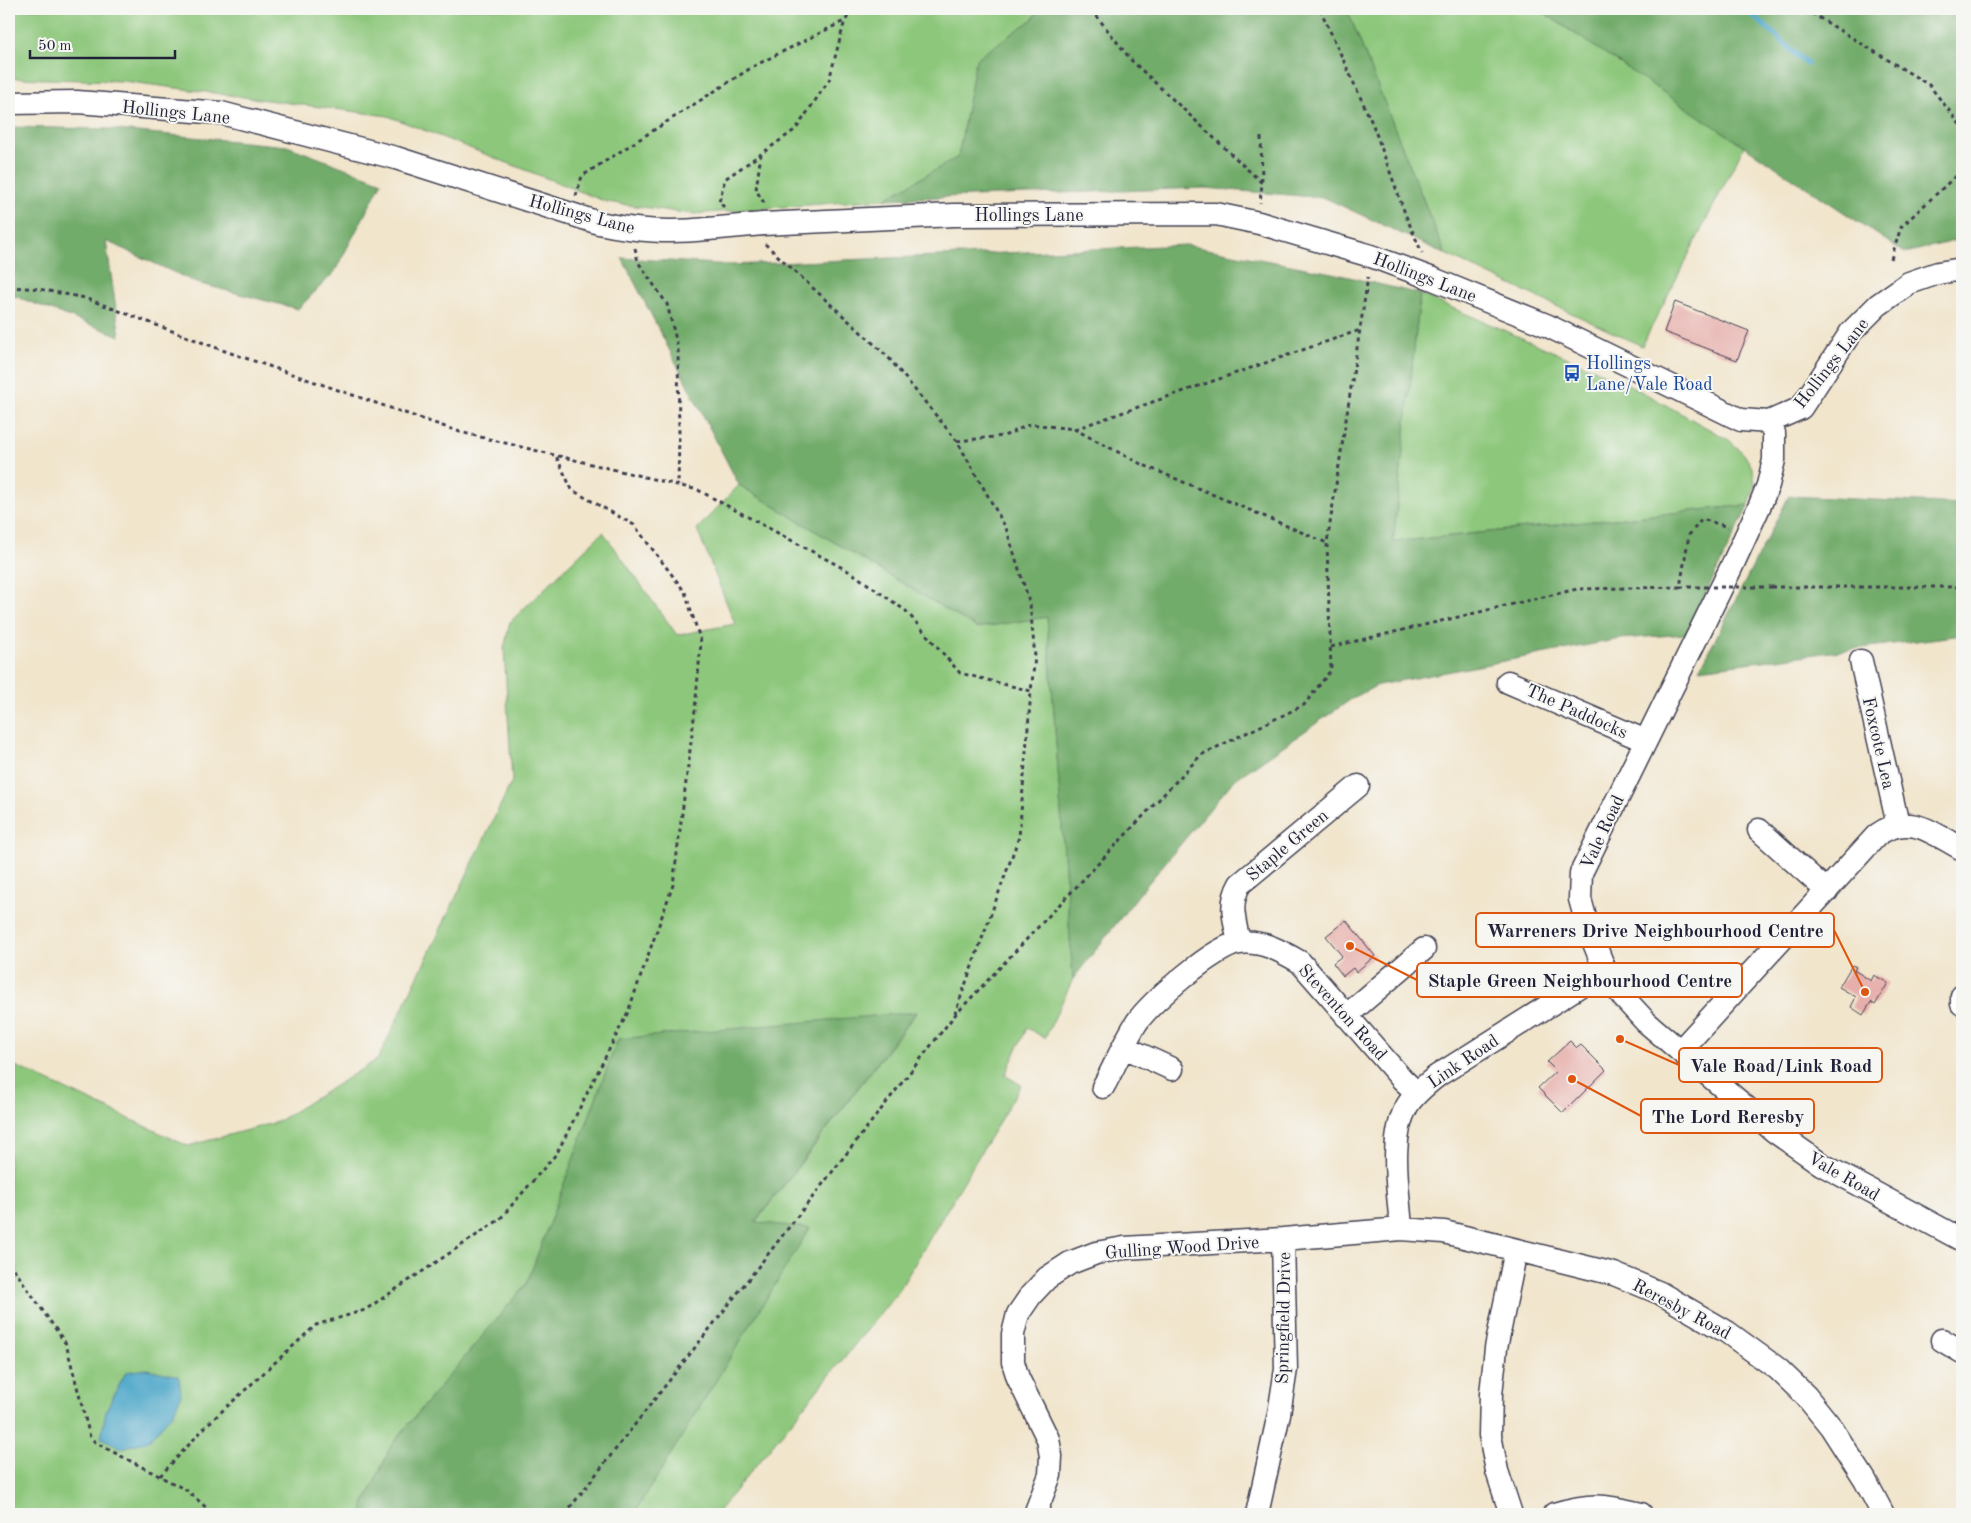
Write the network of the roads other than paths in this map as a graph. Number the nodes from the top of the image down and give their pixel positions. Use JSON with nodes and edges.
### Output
{"nodes":[{"id":1,"x":9,"y":103,"type":"edge"},
{"id":2,"x":1962,"y":270,"type":"edge"},
{"id":3,"x":1769,"y":422,"type":"junction"},
{"id":4,"x":1861,"y":661,"type":"dead end"},
{"id":5,"x":1508,"y":682,"type":"dead end"},
{"id":6,"x":1646,"y":741,"type":"junction"},
{"id":7,"x":1358,"y":786,"type":"dead end"},
{"id":8,"x":1898,"y":825,"type":"junction"},
{"id":9,"x":1759,"y":830,"type":"dead end"},
{"id":10,"x":1962,"y":849,"type":"edge"},
{"id":11,"x":1827,"y":891,"type":"junction"},
{"id":12,"x":1239,"y":943,"type":"junction"},
{"id":13,"x":1424,"y":949,"type":"dead end"},
{"id":14,"x":1606,"y":970,"type":"junction"},
{"id":15,"x":1962,"y":996,"type":"edge"},
{"id":16,"x":1962,"y":1004,"type":"edge"},
{"id":17,"x":1346,"y":1016,"type":"junction"},
{"id":18,"x":1124,"y":1047,"type":"junction"},
{"id":19,"x":1680,"y":1051,"type":"junction"},
{"id":20,"x":1172,"y":1069,"type":"dead end"},
{"id":21,"x":1104,"y":1087,"type":"dead end"},
{"id":22,"x":1417,"y":1093,"type":"junction"},
{"id":23,"x":1401,"y":1229,"type":"junction"},
{"id":24,"x":1284,"y":1239,"type":"junction"},
{"id":25,"x":1962,"y":1240,"type":"edge"},
{"id":26,"x":1516,"y":1250,"type":"junction"},
{"id":27,"x":1942,"y":1340,"type":"dead end"},
{"id":28,"x":1962,"y":1352,"type":"edge"},
{"id":29,"x":1035,"y":1514,"type":"edge"},
{"id":30,"x":1257,"y":1514,"type":"edge"},
{"id":31,"x":1511,"y":1514,"type":"edge"},
{"id":32,"x":1554,"y":1514,"type":"edge"},
{"id":33,"x":1641,"y":1514,"type":"edge"},
{"id":34,"x":1883,"y":1514,"type":"edge"}],
"edges":[{"from":1,"to":3,"type":"street","name":"Hollings Lane","bridge":true},
{"from":2,"to":3,"type":"street","name":"Hollings Lane"},
{"from":3,"to":6,"type":"street","name":"Vale Road"},
{"from":4,"to":8,"type":"street","name":"Foxcote Lea"},
{"from":5,"to":6,"type":"street","name":"The Paddocks"},
{"from":6,"to":14,"type":"street","name":"Vale Road"},
{"from":7,"to":12,"type":"street","name":"Staple Green"},
{"from":8,"to":10,"type":"street"},
{"from":8,"to":11,"type":"street"},
{"from":9,"to":11,"type":"street"},
{"from":11,"to":19,"type":"street"},
{"from":12,"to":17,"type":"street","name":"Steventon Road"},
{"from":12,"to":18,"type":"street","name":"Steventon Road"},
{"from":13,"to":17,"type":"street"},
{"from":14,"to":19,"type":"street","name":"Vale Road"},
{"from":14,"to":22,"type":"street","name":"Link Road"},
{"from":15,"to":16,"type":"street"},
{"from":17,"to":22,"type":"street","name":"Steventon Road"},
{"from":18,"to":20,"type":"street"},
{"from":18,"to":21,"type":"street","name":"Steventon Road"},
{"from":19,"to":25,"type":"street","name":"Vale Road"},
{"from":22,"to":23,"type":"street","name":"Link Road"},
{"from":23,"to":24,"type":"street","name":"Gulling Wood Drive"},
{"from":23,"to":26,"type":"street","name":"Reresby Road"},
{"from":24,"to":29,"type":"street","name":"Gulling Wood Drive"},
{"from":24,"to":30,"type":"street","name":"Springfield Drive"},
{"from":26,"to":31,"type":"street"},
{"from":26,"to":34,"type":"street","name":"Reresby Road"},
{"from":27,"to":28,"type":"street"},
{"from":32,"to":33,"type":"street"}]}
